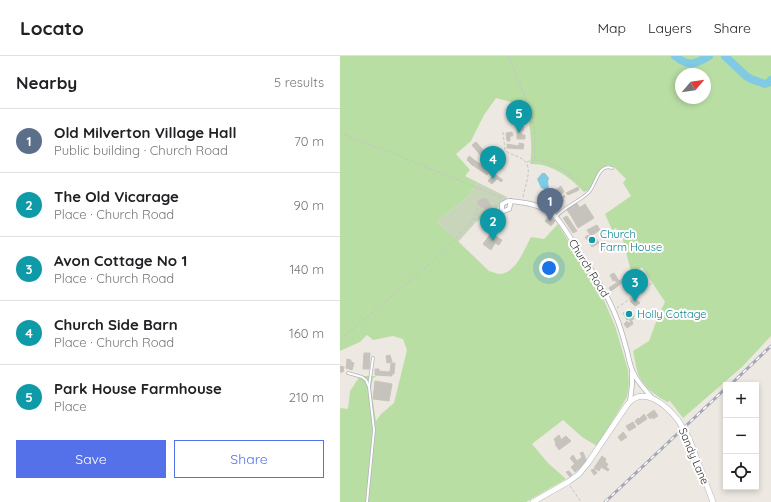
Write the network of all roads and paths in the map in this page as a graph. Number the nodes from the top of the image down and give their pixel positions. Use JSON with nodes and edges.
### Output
{"nodes":[{"id":1,"x":508,"y":56,"type":"edge"},
{"id":2,"x":503,"y":132,"type":"dead end"},
{"id":3,"x":340,"y":133,"type":"edge"},
{"id":4,"x":535,"y":160,"type":"junction"},
{"id":5,"x":526,"y":162,"type":"junction"},
{"id":6,"x":612,"y":168,"type":"dead end"},
{"id":7,"x":561,"y":186,"type":"dead end"},
{"id":8,"x":588,"y":193,"type":"junction"},
{"id":9,"x":524,"y":199,"type":"dead end"},
{"id":10,"x":510,"y":201,"type":"junction"},
{"id":11,"x":538,"y":202,"type":"dead end"},
{"id":12,"x":487,"y":213,"type":"junction"},
{"id":13,"x":556,"y":217,"type":"junction"},
{"id":14,"x":473,"y":220,"type":"junction"},
{"id":15,"x":652,"y":283,"type":"dead end"},
{"id":16,"x":617,"y":308,"type":"dead end"},
{"id":17,"x":340,"y":340,"type":"edge"},
{"id":18,"x":373,"y":358,"type":"dead end"},
{"id":19,"x":631,"y":368,"type":"junction"},
{"id":20,"x":348,"y":373,"type":"dead end"},
{"id":21,"x":363,"y":377,"type":"junction"},
{"id":22,"x":370,"y":378,"type":"junction"},
{"id":23,"x":369,"y":387,"type":"junction"},
{"id":24,"x":652,"y":398,"type":"junction"},
{"id":25,"x":630,"y":401,"type":"junction"},
{"id":26,"x":570,"y":485,"type":"dead end"},
{"id":27,"x":367,"y":502,"type":"edge"},
{"id":28,"x":533,"y":502,"type":"edge"},
{"id":29,"x":581,"y":502,"type":"edge"},
{"id":30,"x":713,"y":502,"type":"edge"}],
"edges":[{"from":1,"to":4,"type":"path"},
{"from":2,"to":5,"type":"path"},
{"from":3,"to":10,"type":"path"},
{"from":4,"to":5,"type":"path"},
{"from":4,"to":8,"type":"path"},
{"from":5,"to":9,"type":"path"},
{"from":6,"to":8,"type":"lane"},
{"from":7,"to":11,"type":"path"},
{"from":8,"to":13,"type":"lane"},
{"from":10,"to":12,"type":"path"},
{"from":10,"to":13,"type":"street","name":"Church Road"},
{"from":12,"to":14,"type":"path"},
{"from":12,"to":14,"type":"path"},
{"from":13,"to":19,"type":"street","name":"Church Road"},
{"from":14,"to":17,"type":"path"},
{"from":15,"to":16,"type":"path"},
{"from":18,"to":22,"type":"lane"},
{"from":19,"to":24,"type":"street","name":"Church Road"},
{"from":19,"to":25,"type":"street","name":"Church Road"},
{"from":20,"to":21,"type":"lane"},
{"from":21,"to":22,"type":"lane"},
{"from":21,"to":23,"type":"lane"},
{"from":22,"to":23,"type":"lane"},
{"from":23,"to":27,"type":"lane"},
{"from":24,"to":25,"type":"street"},
{"from":24,"to":30,"type":"street","name":"Sandy Lane","bridge":true},
{"from":25,"to":28,"type":"street"},
{"from":26,"to":29,"type":"path"}]}
